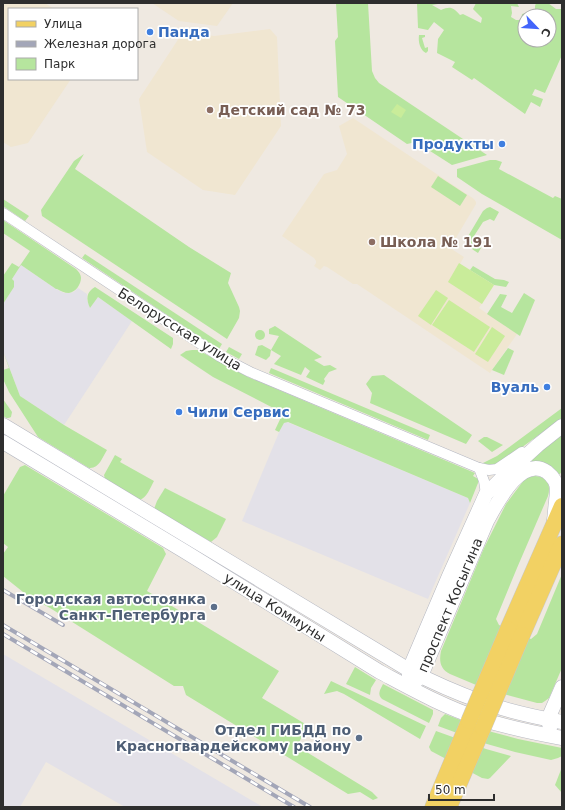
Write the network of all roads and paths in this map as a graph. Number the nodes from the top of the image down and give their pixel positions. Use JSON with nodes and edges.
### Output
{"nodes":[{"id":1,"x":3,"y":213,"type":"edge"},
{"id":2,"x":3,"y":425,"type":"edge"},
{"id":3,"x":562,"y":426,"type":"edge"},
{"id":4,"x":3,"y":442,"type":"edge"},
{"id":5,"x":538,"y":445,"type":"junction"},
{"id":6,"x":479,"y":468,"type":"junction"},
{"id":7,"x":486,"y":494,"type":"junction"},
{"id":8,"x":562,"y":506,"type":"edge"},
{"id":9,"x":554,"y":527,"type":"junction"},
{"id":10,"x":562,"y":544,"type":"edge"},
{"id":11,"x":515,"y":632,"type":"junction"},
{"id":12,"x":415,"y":674,"type":"junction"},
{"id":13,"x":562,"y":686,"type":"edge"},
{"id":14,"x":409,"y":688,"type":"junction"},
{"id":15,"x":558,"y":721,"type":"edge"},
{"id":16,"x":557,"y":738,"type":"edge"},
{"id":17,"x":433,"y":807,"type":"edge"},
{"id":18,"x":449,"y":807,"type":"edge"}],
"edges":[{"from":1,"to":6,"type":"street","name":"Белорусская улица"},
{"from":2,"to":12,"type":"main road","name":"улица Коммуны"},
{"from":3,"to":5,"type":"main road","name":"проспект Косыгина"},
{"from":4,"to":14,"type":"main road","name":"улица Коммуны"},
{"from":5,"to":6,"type":"street","name":"Белорусская улица"},
{"from":5,"to":7,"type":"main road","name":"проспект Косыгина"},
{"from":6,"to":7,"type":"street"},
{"from":7,"to":12,"type":"main road","name":"проспект Косыгина"},
{"from":8,"to":9,"type":"main road","name":"проспект Косыгина"},
{"from":9,"to":11,"type":"main road","name":"проспект Косыгина"},
{"from":9,"to":12,"type":"main road","name":"проспект Косыгина"},
{"from":10,"to":11,"type":"main road"},
{"from":11,"to":17,"type":"main road","bridge":true},
{"from":11,"to":18,"type":"main road","bridge":true},
{"from":12,"to":14,"type":"main road","name":"проспект Косыгина"},
{"from":12,"to":15,"type":"main road","name":"улица Коммуны"},
{"from":13,"to":15,"type":"main road"},
{"from":14,"to":16,"type":"main road","name":"улица Коммуны"},
{"from":15,"to":16,"type":"main road"}]}
